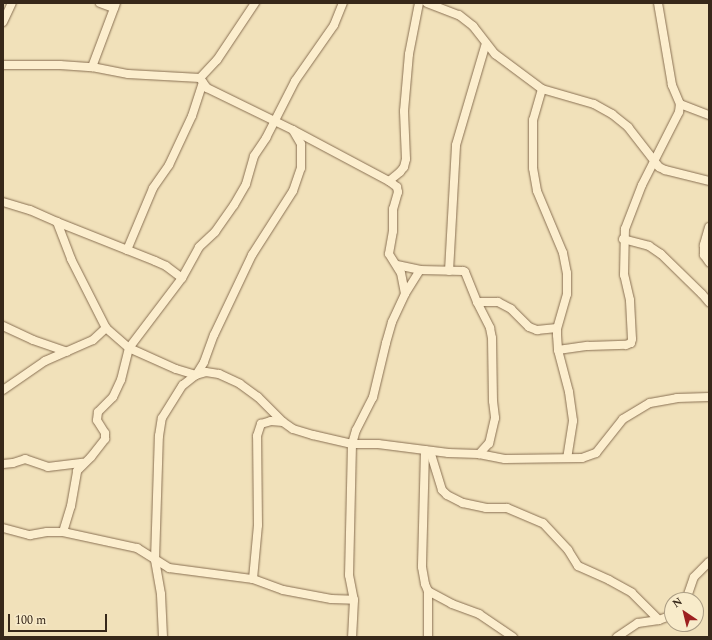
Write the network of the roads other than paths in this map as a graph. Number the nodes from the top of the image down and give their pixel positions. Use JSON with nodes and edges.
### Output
{"nodes":[{"id":1,"x":12,"y":3,"type":"edge"},
{"id":2,"x":100,"y":3,"type":"edge"},
{"id":3,"x":255,"y":3,"type":"edge"},
{"id":4,"x":343,"y":3,"type":"edge"},
{"id":5,"x":419,"y":3,"type":"edge"},
{"id":6,"x":427,"y":3,"type":"edge"},
{"id":7,"x":658,"y":3,"type":"edge"},
{"id":8,"x":115,"y":6,"type":"edge"},
{"id":9,"x":3,"y":22,"type":"edge"},
{"id":10,"x":486,"y":43,"type":"junction"},
{"id":11,"x":3,"y":65,"type":"edge"},
{"id":12,"x":92,"y":67,"type":"junction"},
{"id":13,"x":202,"y":81,"type":"junction"},
{"id":14,"x":542,"y":89,"type":"junction"},
{"id":15,"x":680,"y":104,"type":"junction"},
{"id":16,"x":709,"y":115,"type":"edge"},
{"id":17,"x":275,"y":120,"type":"junction"},
{"id":18,"x":293,"y":130,"type":"junction"},
{"id":19,"x":654,"y":160,"type":"junction"},
{"id":20,"x":389,"y":181,"type":"junction"},
{"id":21,"x":709,"y":181,"type":"edge"},
{"id":22,"x":3,"y":202,"type":"edge"},
{"id":23,"x":57,"y":222,"type":"junction"},
{"id":24,"x":709,"y":227,"type":"edge"},
{"id":25,"x":623,"y":239,"type":"junction"},
{"id":26,"x":127,"y":250,"type":"junction"},
{"id":27,"x":709,"y":262,"type":"edge"},
{"id":28,"x":397,"y":265,"type":"junction"},
{"id":29,"x":420,"y":270,"type":"junction"},
{"id":30,"x":449,"y":271,"type":"junction"},
{"id":31,"x":182,"y":278,"type":"junction"},
{"id":32,"x":405,"y":294,"type":"junction"},
{"id":33,"x":477,"y":302,"type":"junction"},
{"id":34,"x":709,"y":302,"type":"edge"},
{"id":35,"x":3,"y":326,"type":"edge"},
{"id":36,"x":106,"y":328,"type":"junction"},
{"id":37,"x":557,"y":328,"type":"junction"},
{"id":38,"x":129,"y":348,"type":"junction"},
{"id":39,"x":558,"y":350,"type":"junction"},
{"id":40,"x":67,"y":352,"type":"junction"},
{"id":41,"x":196,"y":375,"type":"junction"},
{"id":42,"x":3,"y":390,"type":"edge"},
{"id":43,"x":709,"y":397,"type":"edge"},
{"id":44,"x":283,"y":422,"type":"junction"},
{"id":45,"x":352,"y":444,"type":"junction"},
{"id":46,"x":427,"y":450,"type":"junction"},
{"id":47,"x":479,"y":454,"type":"junction"},
{"id":48,"x":567,"y":458,"type":"junction"},
{"id":49,"x":83,"y":463,"type":"junction"},
{"id":50,"x":3,"y":464,"type":"edge"},
{"id":51,"x":3,"y":528,"type":"edge"},
{"id":52,"x":63,"y":532,"type":"junction"},
{"id":53,"x":155,"y":560,"type":"junction"},
{"id":54,"x":709,"y":562,"type":"edge"},
{"id":55,"x":253,"y":579,"type":"junction"},
{"id":56,"x":428,"y":591,"type":"junction"},
{"id":57,"x":689,"y":592,"type":"edge"},
{"id":58,"x":354,"y":600,"type":"junction"},
{"id":59,"x":664,"y":618,"type":"edge"},
{"id":60,"x":659,"y":620,"type":"junction"},
{"id":61,"x":163,"y":637,"type":"edge"},
{"id":62,"x":352,"y":637,"type":"edge"},
{"id":63,"x":428,"y":637,"type":"edge"},
{"id":64,"x":513,"y":637,"type":"edge"},
{"id":65,"x":617,"y":637,"type":"edge"}],
"edges":[{"from":1,"to":9,"type":"street"},
{"from":2,"to":8,"type":"street"},
{"from":3,"to":13,"type":"street"},
{"from":4,"to":17,"type":"street"},
{"from":5,"to":20,"type":"street"},
{"from":6,"to":10,"type":"street"},
{"from":7,"to":15,"type":"street"},
{"from":8,"to":12,"type":"street"},
{"from":10,"to":14,"type":"street"},
{"from":10,"to":30,"type":"street"},
{"from":11,"to":12,"type":"street"},
{"from":12,"to":13,"type":"street"},
{"from":13,"to":17,"type":"street"},
{"from":13,"to":26,"type":"street"},
{"from":14,"to":19,"type":"street"},
{"from":14,"to":37,"type":"street"},
{"from":15,"to":16,"type":"street"},
{"from":15,"to":19,"type":"street"},
{"from":17,"to":18,"type":"street"},
{"from":17,"to":31,"type":"street"},
{"from":18,"to":20,"type":"street"},
{"from":18,"to":41,"type":"street"},
{"from":19,"to":21,"type":"street"},
{"from":19,"to":25,"type":"street"},
{"from":20,"to":28,"type":"street"},
{"from":22,"to":23,"type":"street"},
{"from":23,"to":26,"type":"street"},
{"from":23,"to":36,"type":"street"},
{"from":24,"to":27,"type":"street"},
{"from":25,"to":34,"type":"street"},
{"from":25,"to":39,"type":"street"},
{"from":26,"to":31,"type":"street"},
{"from":28,"to":29,"type":"street"},
{"from":28,"to":32,"type":"street"},
{"from":29,"to":30,"type":"street"},
{"from":29,"to":32,"type":"street"},
{"from":30,"to":33,"type":"street"},
{"from":31,"to":38,"type":"street"},
{"from":32,"to":45,"type":"street"},
{"from":33,"to":37,"type":"street"},
{"from":33,"to":47,"type":"street"},
{"from":35,"to":40,"type":"street"},
{"from":36,"to":38,"type":"street"},
{"from":36,"to":40,"type":"street"},
{"from":37,"to":39,"type":"street"},
{"from":38,"to":41,"type":"street"},
{"from":38,"to":49,"type":"street"},
{"from":39,"to":48,"type":"street"},
{"from":40,"to":42,"type":"street"},
{"from":41,"to":44,"type":"street"},
{"from":41,"to":53,"type":"street"},
{"from":43,"to":48,"type":"street"},
{"from":44,"to":45,"type":"street"},
{"from":44,"to":55,"type":"street"},
{"from":45,"to":46,"type":"street"},
{"from":45,"to":58,"type":"street"},
{"from":46,"to":47,"type":"street"},
{"from":46,"to":56,"type":"street"},
{"from":46,"to":60,"type":"street"},
{"from":47,"to":48,"type":"street"},
{"from":49,"to":50,"type":"street"},
{"from":49,"to":52,"type":"street"},
{"from":51,"to":52,"type":"street"},
{"from":52,"to":53,"type":"street"},
{"from":53,"to":55,"type":"street"},
{"from":53,"to":61,"type":"street"},
{"from":54,"to":57,"type":"street"},
{"from":55,"to":58,"type":"street"},
{"from":56,"to":63,"type":"street"},
{"from":56,"to":64,"type":"street"},
{"from":58,"to":62,"type":"street"},
{"from":59,"to":60,"type":"street"},
{"from":60,"to":65,"type":"street"}]}
